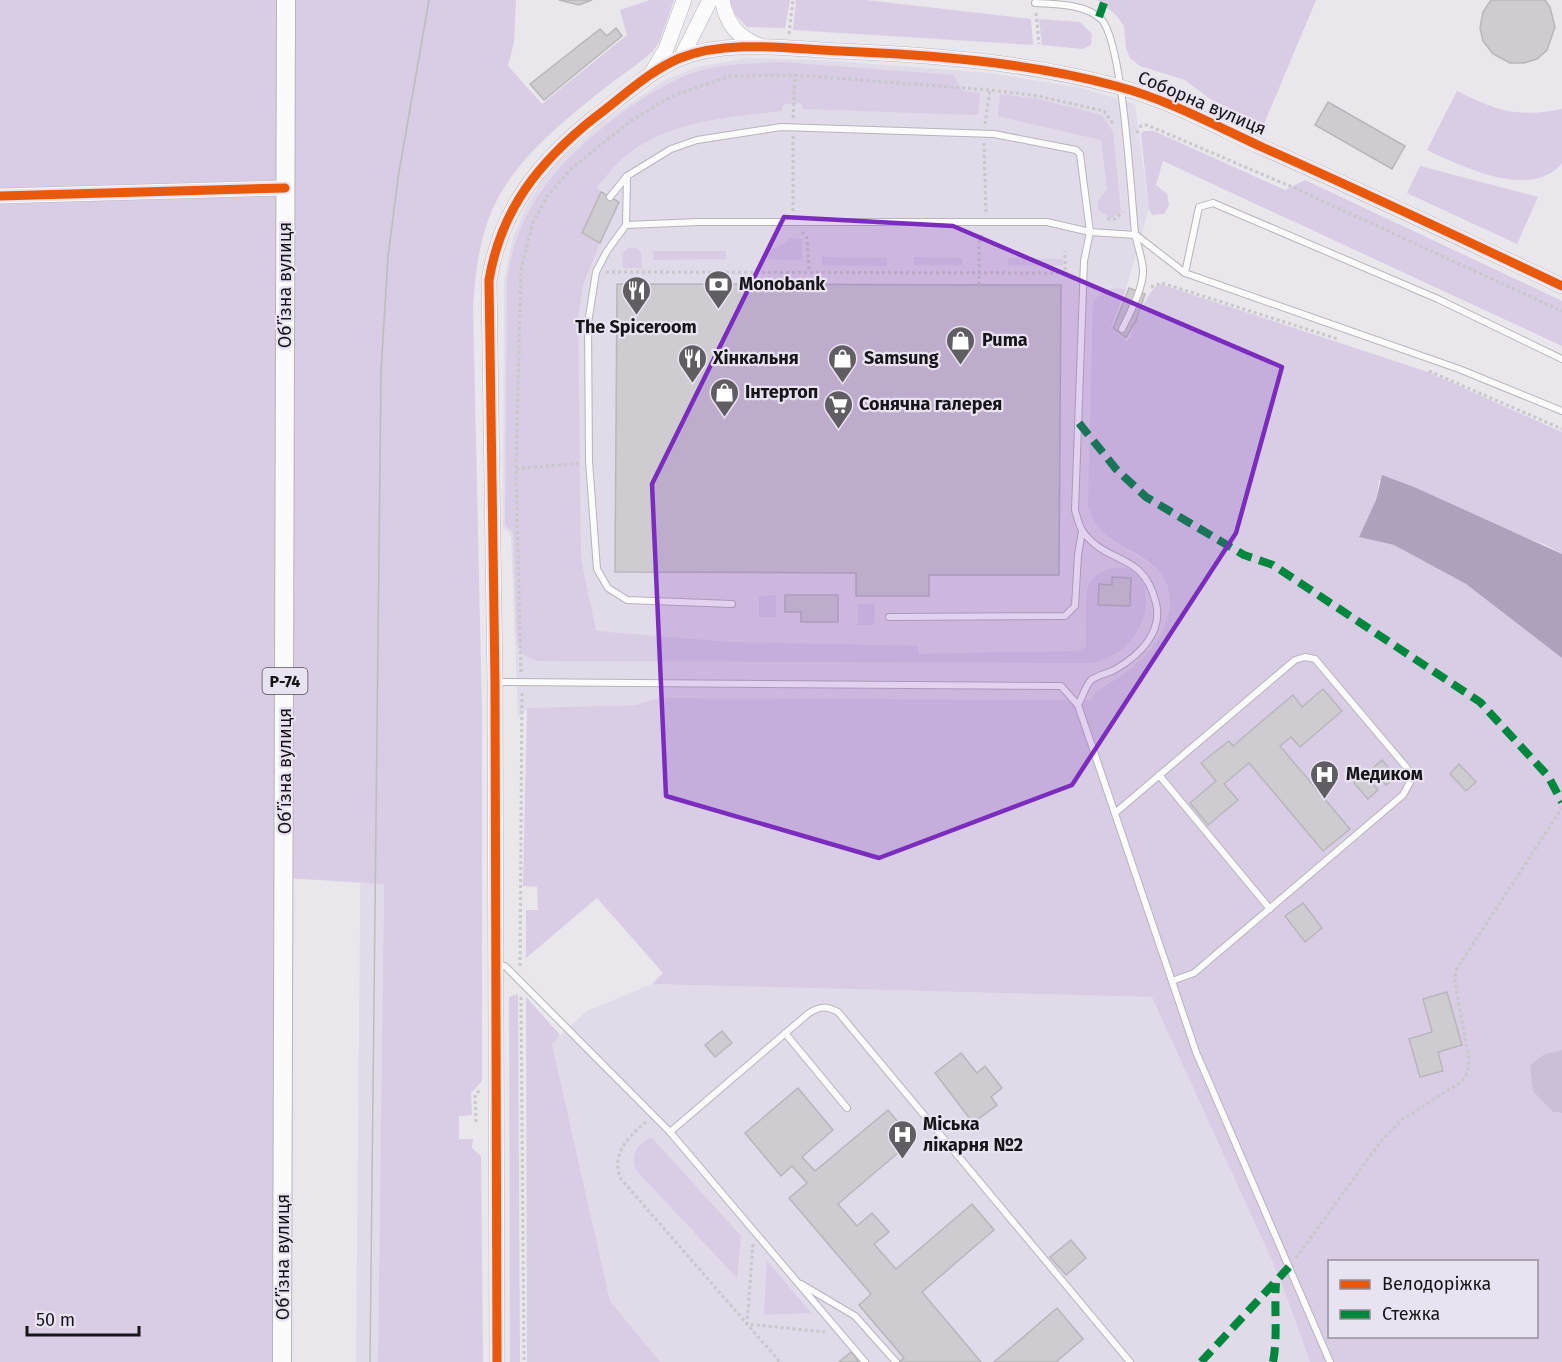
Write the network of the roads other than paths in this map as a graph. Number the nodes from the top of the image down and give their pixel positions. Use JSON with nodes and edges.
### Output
{"nodes":[{"id":1,"x":286,"y":0,"type":"edge"},
{"id":2,"x":684,"y":0,"type":"edge"},
{"id":3,"x":710,"y":0,"type":"edge"},
{"id":4,"x":722,"y":0,"type":"edge"},
{"id":5,"x":1058,"y":2,"type":"edge"},
{"id":6,"x":1035,"y":3,"type":"road end"},
{"id":7,"x":765,"y":49,"type":"junction"},
{"id":8,"x":681,"y":58,"type":"junction"},
{"id":9,"x":650,"y":77,"type":"junction"},
{"id":10,"x":1120,"y":87,"type":"junction"},
{"id":11,"x":627,"y":176,"type":"junction"},
{"id":12,"x":285,"y":188,"type":"junction"},
{"id":13,"x":0,"y":196,"type":"edge"},
{"id":14,"x":610,"y":197,"type":"dead end"},
{"id":15,"x":626,"y":225,"type":"junction"},
{"id":16,"x":1090,"y":232,"type":"junction"},
{"id":17,"x":1136,"y":235,"type":"junction"},
{"id":18,"x":1185,"y":273,"type":"junction"},
{"id":19,"x":1562,"y":286,"type":"edge"},
{"id":20,"x":1122,"y":329,"type":"dead end"},
{"id":21,"x":1562,"y":359,"type":"edge"},
{"id":22,"x":1562,"y":411,"type":"edge"},
{"id":23,"x":1082,"y":531,"type":"junction"},
{"id":24,"x":732,"y":604,"type":"dead end"},
{"id":25,"x":889,"y":617,"type":"dead end"},
{"id":26,"x":495,"y":682,"type":"junction"},
{"id":27,"x":1078,"y":705,"type":"junction"},
{"id":28,"x":1160,"y":775,"type":"junction"},
{"id":29,"x":1115,"y":813,"type":"junction"},
{"id":30,"x":1270,"y":909,"type":"junction"},
{"id":31,"x":495,"y":966,"type":"junction"},
{"id":32,"x":1172,"y":981,"type":"junction"},
{"id":33,"x":785,"y":1033,"type":"junction"},
{"id":34,"x":847,"y":1108,"type":"dead end"},
{"id":35,"x":670,"y":1132,"type":"junction"},
{"id":36,"x":798,"y":1283,"type":"junction"},
{"id":37,"x":282,"y":1362,"type":"edge"},
{"id":38,"x":497,"y":1362,"type":"edge"},
{"id":39,"x":865,"y":1362,"type":"edge"},
{"id":40,"x":896,"y":1362,"type":"edge"},
{"id":41,"x":1130,"y":1362,"type":"edge"},
{"id":42,"x":1330,"y":1362,"type":"edge"}],
"edges":[{"from":1,"to":12,"type":"main road","name":"Обʼїзна вулиця","number":"Р-74"},
{"from":2,"to":9,"type":"street"},
{"from":3,"to":8,"type":"street"},
{"from":4,"to":7,"type":"street"},
{"from":5,"to":6,"type":"lane"},
{"from":5,"to":10,"type":"lane"},
{"from":7,"to":8,"type":"street","name":"Соборна вулиця"},
{"from":7,"to":10,"type":"street","name":"Соборна вулиця"},
{"from":8,"to":9,"type":"street"},
{"from":9,"to":26,"type":"street"},
{"from":10,"to":17,"type":"lane"},
{"from":10,"to":19,"type":"street","name":"Соборна вулиця"},
{"from":11,"to":14,"type":"lane"},
{"from":11,"to":15,"type":"lane"},
{"from":11,"to":16,"type":"lane"},
{"from":12,"to":13,"type":"street"},
{"from":12,"to":37,"type":"main road","name":"Обʼїзна вулиця","number":"Р-74"},
{"from":15,"to":16,"type":"lane"},
{"from":15,"to":24,"type":"lane"},
{"from":16,"to":17,"type":"lane"},
{"from":16,"to":23,"type":"lane"},
{"from":17,"to":18,"type":"lane"},
{"from":17,"to":20,"type":"lane"},
{"from":18,"to":21,"type":"lane"},
{"from":18,"to":22,"type":"lane"},
{"from":23,"to":25,"type":"lane"},
{"from":23,"to":27,"type":"lane"},
{"from":26,"to":27,"type":"lane"},
{"from":26,"to":31,"type":"street"},
{"from":27,"to":29,"type":"lane"},
{"from":28,"to":29,"type":"lane"},
{"from":28,"to":30,"type":"lane"},
{"from":28,"to":30,"type":"lane"},
{"from":29,"to":32,"type":"lane"},
{"from":30,"to":32,"type":"lane"},
{"from":31,"to":35,"type":"lane"},
{"from":31,"to":38,"type":"street"},
{"from":32,"to":42,"type":"lane"},
{"from":33,"to":34,"type":"lane"},
{"from":33,"to":35,"type":"lane"},
{"from":33,"to":41,"type":"lane"},
{"from":35,"to":36,"type":"lane"},
{"from":36,"to":39,"type":"lane"},
{"from":36,"to":40,"type":"lane"}]}
